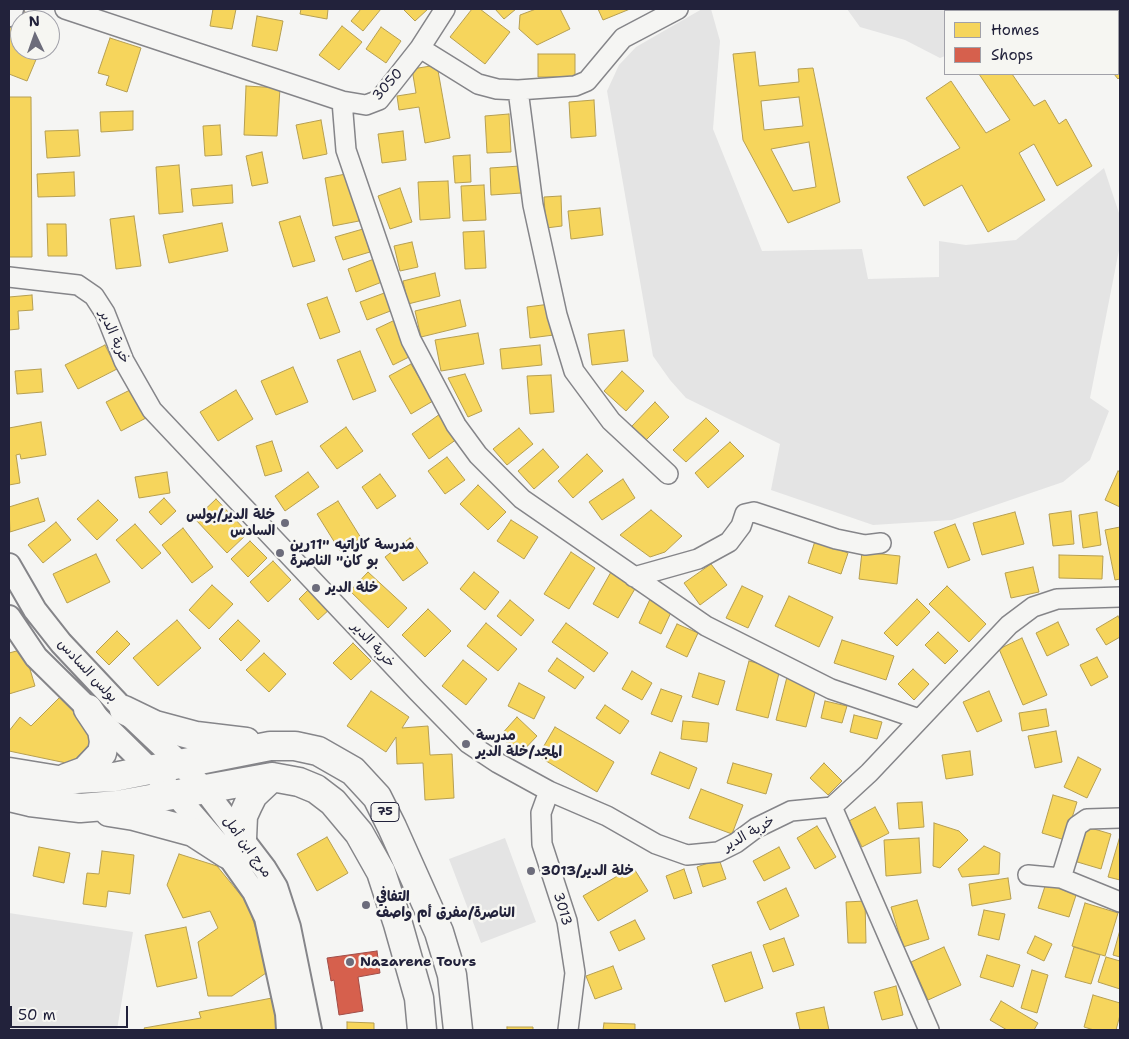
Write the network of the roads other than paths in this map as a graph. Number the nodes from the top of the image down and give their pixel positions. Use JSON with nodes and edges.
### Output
{"nodes":[{"id":1,"x":12,"y":9,"type":"edge"},
{"id":2,"x":65,"y":9,"type":"edge"},
{"id":3,"x":445,"y":9,"type":"edge"},
{"id":4,"x":678,"y":9,"type":"edge"},
{"id":5,"x":9,"y":15,"type":"edge"},
{"id":6,"x":420,"y":48,"type":"junction"},
{"id":7,"x":518,"y":90,"type":"junction"},
{"id":8,"x":342,"y":101,"type":"junction"},
{"id":9,"x":9,"y":277,"type":"edge"},
{"id":10,"x":668,"y":474,"type":"dead end"},
{"id":11,"x":881,"y":543,"type":"dead end"},
{"id":12,"x":9,"y":565,"type":"edge"},
{"id":13,"x":634,"y":577,"type":"junction"},
{"id":14,"x":1120,"y":597,"type":"edge"},
{"id":15,"x":9,"y":617,"type":"edge"},
{"id":16,"x":88,"y":709,"type":"junction"},
{"id":17,"x":124,"y":710,"type":"junction"},
{"id":18,"x":919,"y":719,"type":"junction"},
{"id":19,"x":270,"y":746,"type":"junction"},
{"id":20,"x":181,"y":764,"type":"junction"},
{"id":21,"x":151,"y":771,"type":"junction"},
{"id":22,"x":9,"y":772,"type":"edge"},
{"id":23,"x":272,"y":778,"type":"junction"},
{"id":24,"x":48,"y":779,"type":"junction"},
{"id":25,"x":204,"y":789,"type":"junction"},
{"id":26,"x":549,"y":791,"type":"junction"},
{"id":27,"x":175,"y":794,"type":"junction"},
{"id":28,"x":9,"y":797,"type":"edge"},
{"id":29,"x":55,"y":805,"type":"junction"},
{"id":30,"x":832,"y":808,"type":"junction"},
{"id":31,"x":1120,"y":818,"type":"edge"},
{"id":32,"x":235,"y":847,"type":"junction"},
{"id":33,"x":1028,"y":875,"type":"dead end"},
{"id":34,"x":1061,"y":878,"type":"junction"},
{"id":35,"x":1120,"y":902,"type":"edge"},
{"id":36,"x":288,"y":1030,"type":"edge"},
{"id":37,"x":310,"y":1030,"type":"edge"},
{"id":38,"x":422,"y":1030,"type":"edge"},
{"id":39,"x":458,"y":1030,"type":"edge"},
{"id":40,"x":568,"y":1030,"type":"edge"},
{"id":41,"x":929,"y":1030,"type":"edge"}],
"edges":[{"from":1,"to":5,"type":"street"},
{"from":2,"to":8,"type":"street","name":"3050"},
{"from":3,"to":6,"type":"street"},
{"from":4,"to":7,"type":"street"},
{"from":6,"to":7,"type":"street"},
{"from":6,"to":8,"type":"street","name":"3050"},
{"from":7,"to":10,"type":"street"},
{"from":8,"to":13,"type":"street"},
{"from":9,"to":26,"type":"street","name":"خربة الدير"},
{"from":11,"to":13,"type":"street"},
{"from":12,"to":17,"type":"street","name":"بولس السادس"},
{"from":13,"to":18,"type":"street"},
{"from":14,"to":18,"type":"street"},
{"from":15,"to":16,"type":"street","name":"بولس السادس"},
{"from":16,"to":21,"type":"street","name":"بولس السادس"},
{"from":16,"to":24,"type":"highway"},
{"from":17,"to":19,"type":"highway"},
{"from":17,"to":20,"type":"street","name":"بولس السادس"},
{"from":18,"to":30,"type":"street"},
{"from":19,"to":20,"type":"highway","number":"75"},
{"from":19,"to":39,"type":"highway","number":"75"},
{"from":20,"to":21,"type":"highway","number":"75"},
{"from":20,"to":25,"type":"street","name":"مرج ابن أمل"},
{"from":21,"to":24,"type":"highway","number":"75"},
{"from":21,"to":27,"type":"street","name":"مرج ابن أمل"},
{"from":22,"to":24,"type":"highway","number":"75"},
{"from":23,"to":25,"type":"highway","number":"75"},
{"from":23,"to":32,"type":"highway"},
{"from":23,"to":38,"type":"highway","number":"75"},
{"from":25,"to":27,"type":"highway","number":"75"},
{"from":25,"to":32,"type":"street","name":"مرج ابن أمل"},
{"from":26,"to":30,"type":"street","name":"خربة الدير"},
{"from":26,"to":40,"type":"street","name":"3013"},
{"from":27,"to":29,"type":"highway","number":"75"},
{"from":27,"to":32,"type":"street","name":"مرج ابن أمل"},
{"from":28,"to":29,"type":"highway","number":"75"},
{"from":29,"to":32,"type":"highway"},
{"from":30,"to":41,"type":"street"},
{"from":31,"to":34,"type":"street"},
{"from":32,"to":36,"type":"street","name":"مرج ابن أمل"},
{"from":32,"to":37,"type":"street","name":"مرج ابن أمل"},
{"from":33,"to":34,"type":"street"},
{"from":34,"to":35,"type":"street"}]}
